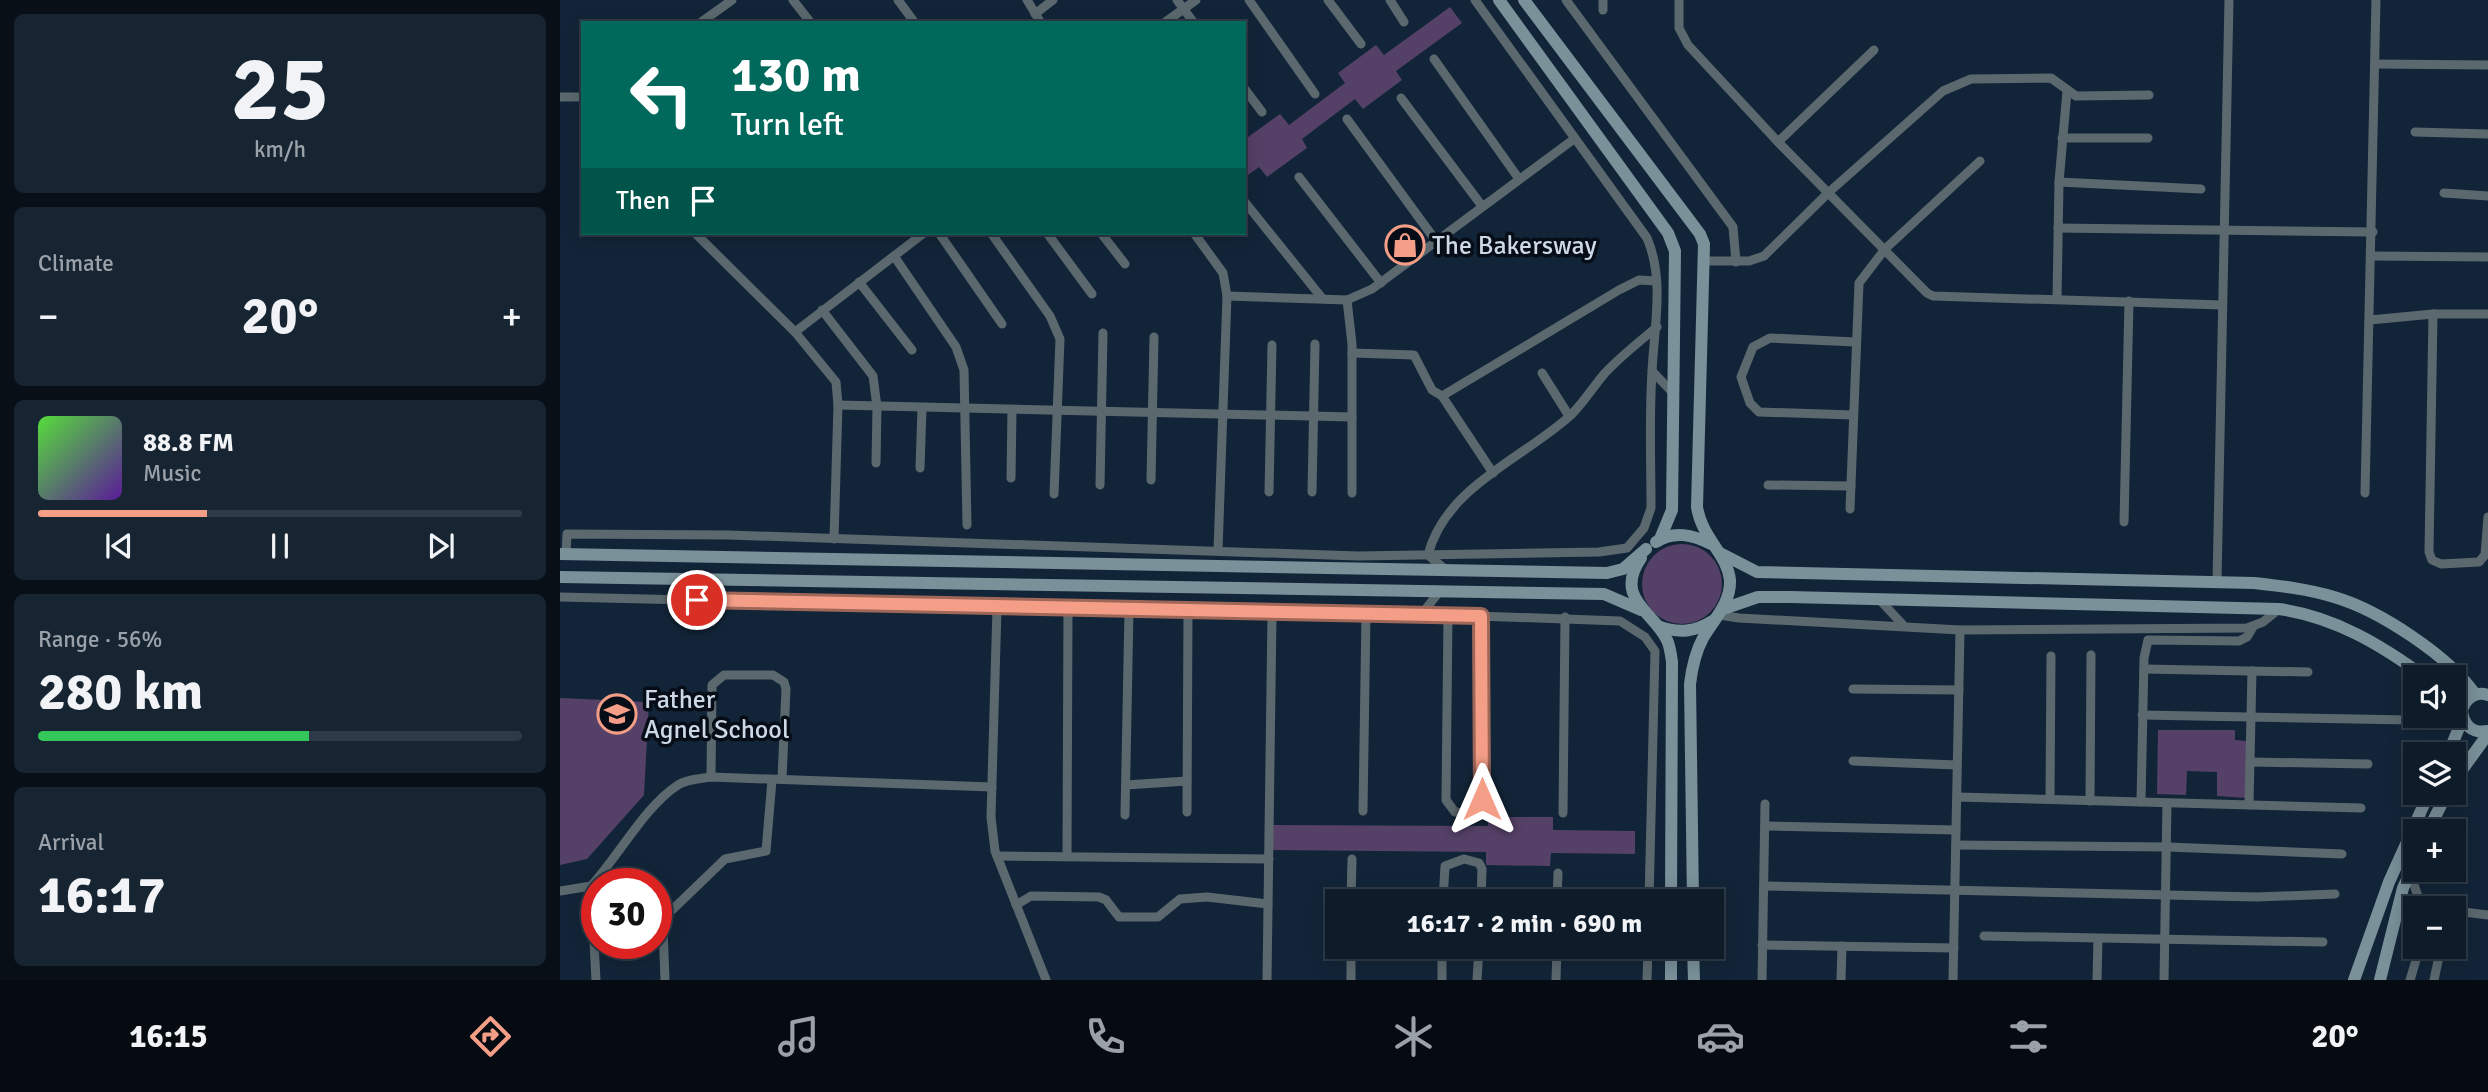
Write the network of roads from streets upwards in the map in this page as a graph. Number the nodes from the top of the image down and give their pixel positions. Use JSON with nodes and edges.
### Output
{"nodes":[{"id":1,"x":732,"y":0,"type":"edge"},
{"id":2,"x":793,"y":0,"type":"edge"},
{"id":3,"x":898,"y":0,"type":"edge"},
{"id":4,"x":1027,"y":0,"type":"edge"},
{"id":5,"x":1053,"y":0,"type":"edge"},
{"id":6,"x":1177,"y":0,"type":"edge"},
{"id":7,"x":1196,"y":0,"type":"edge"},
{"id":8,"x":1249,"y":0,"type":"edge"},
{"id":9,"x":1328,"y":0,"type":"edge"},
{"id":10,"x":1390,"y":0,"type":"edge"},
{"id":11,"x":1475,"y":0,"type":"edge"},
{"id":12,"x":1499,"y":0,"type":"edge"},
{"id":13,"x":1524,"y":0,"type":"edge"},
{"id":14,"x":1566,"y":0,"type":"edge"},
{"id":15,"x":1679,"y":0,"type":"edge"},
{"id":16,"x":2229,"y":0,"type":"edge"},
{"id":17,"x":2376,"y":0,"type":"edge"},
{"id":18,"x":1184,"y":9,"type":"junction"},
{"id":19,"x":1034,"y":14,"type":"junction"},
{"id":20,"x":704,"y":21,"type":"edge"},
{"id":21,"x":809,"y":21,"type":"edge"},
{"id":22,"x":914,"y":21,"type":"edge"},
{"id":23,"x":1039,"y":21,"type":"edge"},
{"id":24,"x":1167,"y":21,"type":"edge"},
{"id":25,"x":1193,"y":21,"type":"edge"},
{"id":26,"x":1404,"y":22,"type":"dead end"},
{"id":27,"x":1361,"y":44,"type":"dead end"},
{"id":28,"x":1874,"y":50,"type":"dead end"},
{"id":29,"x":1434,"y":59,"type":"dead end"},
{"id":30,"x":2375,"y":64,"type":"junction"},
{"id":31,"x":2488,"y":65,"type":"edge"},
{"id":32,"x":1246,"y":91,"type":"edge"},
{"id":33,"x":2067,"y":91,"type":"junction"},
{"id":34,"x":1315,"y":94,"type":"dead end"},
{"id":35,"x":2149,"y":94,"type":"dead end"},
{"id":36,"x":560,"y":97,"type":"edge"},
{"id":37,"x":581,"y":97,"type":"edge"},
{"id":38,"x":1401,"y":98,"type":"dead end"},
{"id":39,"x":1262,"y":112,"type":"dead end"},
{"id":40,"x":1347,"y":120,"type":"dead end"},
{"id":41,"x":2415,"y":132,"type":"dead end"},
{"id":42,"x":2488,"y":134,"type":"edge"},
{"id":43,"x":2062,"y":138,"type":"junction"},
{"id":44,"x":2148,"y":138,"type":"dead end"},
{"id":45,"x":1574,"y":139,"type":"junction"},
{"id":46,"x":1778,"y":142,"type":"junction"},
{"id":47,"x":1980,"y":161,"type":"dead end"},
{"id":48,"x":1299,"y":177,"type":"dead end"},
{"id":49,"x":1520,"y":179,"type":"junction"},
{"id":50,"x":2059,"y":182,"type":"junction"},
{"id":51,"x":2201,"y":188,"type":"dead end"},
{"id":52,"x":1828,"y":193,"type":"junction"},
{"id":53,"x":2444,"y":193,"type":"dead end"},
{"id":54,"x":2488,"y":196,"type":"edge"},
{"id":55,"x":1246,"y":203,"type":"edge"},
{"id":56,"x":1482,"y":206,"type":"junction"},
{"id":57,"x":2058,"y":228,"type":"junction"},
{"id":58,"x":2224,"y":229,"type":"junction"},
{"id":59,"x":2373,"y":232,"type":"junction"},
{"id":60,"x":697,"y":235,"type":"edge"},
{"id":61,"x":921,"y":235,"type":"edge"},
{"id":62,"x":940,"y":235,"type":"edge"},
{"id":63,"x":992,"y":235,"type":"edge"},
{"id":64,"x":1048,"y":235,"type":"edge"},
{"id":65,"x":1103,"y":235,"type":"edge"},
{"id":66,"x":1195,"y":235,"type":"edge"},
{"id":67,"x":1436,"y":241,"type":"junction"},
{"id":68,"x":1885,"y":249,"type":"junction"},
{"id":69,"x":894,"y":256,"type":"junction"},
{"id":70,"x":2372,"y":256,"type":"junction"},
{"id":71,"x":2488,"y":257,"type":"edge"},
{"id":72,"x":1705,"y":261,"type":"junction"},
{"id":73,"x":1736,"y":262,"type":"junction"},
{"id":74,"x":1125,"y":264,"type":"dead end"},
{"id":75,"x":1656,"y":281,"type":"junction"},
{"id":76,"x":859,"y":282,"type":"junction"},
{"id":77,"x":1381,"y":283,"type":"junction"},
{"id":78,"x":1092,"y":294,"type":"dead end"},
{"id":79,"x":1227,"y":296,"type":"junction"},
{"id":80,"x":1322,"y":298,"type":"junction"},
{"id":81,"x":2057,"y":299,"type":"junction"},
{"id":82,"x":1347,"y":300,"type":"junction"},
{"id":83,"x":2129,"y":301,"type":"junction"},
{"id":84,"x":2222,"y":305,"type":"junction"},
{"id":85,"x":822,"y":310,"type":"junction"},
{"id":86,"x":2433,"y":314,"type":"junction"},
{"id":87,"x":2488,"y":314,"type":"edge"},
{"id":88,"x":2370,"y":320,"type":"junction"},
{"id":89,"x":1002,"y":324,"type":"dead end"},
{"id":90,"x":1657,"y":327,"type":"junction"},
{"id":91,"x":794,"y":332,"type":"junction"},
{"id":92,"x":1103,"y":333,"type":"dead end"},
{"id":93,"x":1153,"y":337,"type":"dead end"},
{"id":94,"x":1855,"y":342,"type":"junction"},
{"id":95,"x":1315,"y":344,"type":"dead end"},
{"id":96,"x":1272,"y":345,"type":"dead end"},
{"id":97,"x":912,"y":350,"type":"dead end"},
{"id":98,"x":1352,"y":353,"type":"junction"},
{"id":99,"x":1652,"y":371,"type":"junction"},
{"id":100,"x":1542,"y":373,"type":"dead end"},
{"id":101,"x":1442,"y":396,"type":"junction"},
{"id":102,"x":1675,"y":396,"type":"junction"},
{"id":103,"x":838,"y":405,"type":"junction"},
{"id":104,"x":877,"y":407,"type":"junction"},
{"id":105,"x":922,"y":408,"type":"junction"},
{"id":106,"x":967,"y":409,"type":"junction"},
{"id":107,"x":1012,"y":410,"type":"junction"},
{"id":108,"x":1057,"y":411,"type":"junction"},
{"id":109,"x":1101,"y":411,"type":"junction"},
{"id":110,"x":1152,"y":411,"type":"junction"},
{"id":111,"x":1221,"y":414,"type":"junction"},
{"id":112,"x":1271,"y":414,"type":"junction"},
{"id":113,"x":1314,"y":415,"type":"junction"},
{"id":114,"x":1853,"y":415,"type":"junction"},
{"id":115,"x":1352,"y":416,"type":"junction"},
{"id":116,"x":1569,"y":416,"type":"junction"},
{"id":117,"x":876,"y":463,"type":"dead end"},
{"id":118,"x":920,"y":468,"type":"dead end"},
{"id":119,"x":1493,"y":473,"type":"junction"},
{"id":120,"x":1011,"y":478,"type":"dead end"},
{"id":121,"x":1151,"y":480,"type":"dead end"},
{"id":122,"x":1100,"y":485,"type":"dead end"},
{"id":123,"x":1768,"y":485,"type":"dead end"},
{"id":124,"x":1851,"y":486,"type":"junction"},
{"id":125,"x":1269,"y":492,"type":"dead end"},
{"id":126,"x":1312,"y":492,"type":"dead end"},
{"id":127,"x":1352,"y":493,"type":"dead end"},
{"id":128,"x":2365,"y":493,"type":"dead end"},
{"id":129,"x":1054,"y":494,"type":"dead end"},
{"id":130,"x":1850,"y":509,"type":"dead end"},
{"id":131,"x":2488,"y":517,"type":"edge"},
{"id":132,"x":2124,"y":522,"type":"dead end"},
{"id":133,"x":967,"y":525,"type":"dead end"},
{"id":134,"x":564,"y":534,"type":"edge"},
{"id":135,"x":834,"y":539,"type":"junction"},
{"id":136,"x":1660,"y":539,"type":"junction"},
{"id":137,"x":1715,"y":548,"type":"junction"},
{"id":138,"x":1218,"y":550,"type":"junction"},
{"id":139,"x":1646,"y":550,"type":"junction"},
{"id":140,"x":563,"y":554,"type":"edge"},
{"id":141,"x":1428,"y":555,"type":"junction"},
{"id":142,"x":1446,"y":570,"type":"junction"},
{"id":143,"x":562,"y":577,"type":"edge"},
{"id":144,"x":2217,"y":582,"type":"junction"},
{"id":145,"x":1439,"y":592,"type":"junction"},
{"id":146,"x":562,"y":597,"type":"edge"},
{"id":147,"x":1879,"y":599,"type":"junction"},
{"id":148,"x":997,"y":608,"type":"junction"},
{"id":149,"x":1068,"y":609,"type":"junction"},
{"id":150,"x":2279,"y":609,"type":"junction"},
{"id":151,"x":1129,"y":610,"type":"junction"},
{"id":152,"x":1188,"y":611,"type":"junction"},
{"id":153,"x":1641,"y":611,"type":"junction"},
{"id":154,"x":1366,"y":612,"type":"junction"},
{"id":155,"x":1272,"y":614,"type":"junction"},
{"id":156,"x":1421,"y":615,"type":"junction"},
{"id":157,"x":1448,"y":615,"type":"junction"},
{"id":158,"x":1719,"y":615,"type":"junction"},
{"id":159,"x":1481,"y":616,"type":"junction"},
{"id":160,"x":1565,"y":617,"type":"junction"},
{"id":161,"x":1903,"y":625,"type":"junction"},
{"id":162,"x":1657,"y":626,"type":"junction"},
{"id":163,"x":2253,"y":627,"type":"junction"},
{"id":164,"x":1960,"y":630,"type":"junction"},
{"id":165,"x":2091,"y":654,"type":"dead end"},
{"id":166,"x":2051,"y":656,"type":"dead end"},
{"id":167,"x":2408,"y":665,"type":"edge"},
{"id":168,"x":2144,"y":669,"type":"junction"},
{"id":169,"x":2252,"y":671,"type":"junction"},
{"id":170,"x":2308,"y":672,"type":"dead end"},
{"id":171,"x":1853,"y":689,"type":"dead end"},
{"id":172,"x":1959,"y":690,"type":"junction"},
{"id":173,"x":2484,"y":692,"type":"edge"},
{"id":174,"x":2466,"y":705,"type":"edge"},
{"id":175,"x":2142,"y":715,"type":"junction"},
{"id":176,"x":2251,"y":717,"type":"junction"},
{"id":177,"x":2466,"y":719,"type":"edge"},
{"id":178,"x":2403,"y":720,"type":"edge"},
{"id":179,"x":2488,"y":732,"type":"edge"},
{"id":180,"x":1853,"y":761,"type":"dead end"},
{"id":181,"x":2250,"y":762,"type":"junction"},
{"id":182,"x":2368,"y":764,"type":"dead end"},
{"id":183,"x":2466,"y":764,"type":"edge"},
{"id":184,"x":1958,"y":765,"type":"junction"},
{"id":185,"x":711,"y":777,"type":"junction"},
{"id":186,"x":777,"y":779,"type":"junction"},
{"id":187,"x":1187,"y":782,"type":"junction"},
{"id":188,"x":1126,"y":785,"type":"junction"},
{"id":189,"x":992,"y":787,"type":"junction"},
{"id":190,"x":1673,"y":787,"type":"junction"},
{"id":191,"x":1652,"y":788,"type":"junction"},
{"id":192,"x":1957,"y":797,"type":"junction"},
{"id":193,"x":2050,"y":799,"type":"junction"},
{"id":194,"x":2090,"y":801,"type":"junction"},
{"id":195,"x":2141,"y":802,"type":"junction"},
{"id":196,"x":2166,"y":803,"type":"junction"},
{"id":197,"x":1765,"y":804,"type":"dead end"},
{"id":198,"x":2249,"y":805,"type":"junction"},
{"id":199,"x":2424,"y":805,"type":"edge"},
{"id":200,"x":2361,"y":808,"type":"dead end"},
{"id":201,"x":1363,"y":811,"type":"dead end"},
{"id":202,"x":1186,"y":812,"type":"dead end"},
{"id":203,"x":1563,"y":813,"type":"dead end"},
{"id":204,"x":1125,"y":815,"type":"dead end"},
{"id":205,"x":1765,"y":826,"type":"junction"},
{"id":206,"x":1956,"y":830,"type":"junction"},
{"id":207,"x":1956,"y":845,"type":"junction"},
{"id":208,"x":2168,"y":847,"type":"junction"},
{"id":209,"x":2342,"y":854,"type":"dead end"},
{"id":210,"x":997,"y":856,"type":"junction"},
{"id":211,"x":1067,"y":856,"type":"junction"},
{"id":212,"x":1269,"y":859,"type":"junction"},
{"id":213,"x":1352,"y":859,"type":"dead end"},
{"id":214,"x":605,"y":868,"type":"edge"},
{"id":215,"x":1558,"y":873,"type":"dead end"},
{"id":216,"x":2408,"y":882,"type":"edge"},
{"id":217,"x":1763,"y":886,"type":"junction"},
{"id":218,"x":581,"y":888,"type":"edge"},
{"id":219,"x":1351,"y":889,"type":"edge"},
{"id":220,"x":1444,"y":889,"type":"edge"},
{"id":221,"x":1481,"y":889,"type":"edge"},
{"id":222,"x":1557,"y":889,"type":"edge"},
{"id":223,"x":1649,"y":889,"type":"edge"},
{"id":224,"x":1671,"y":889,"type":"edge"},
{"id":225,"x":1693,"y":889,"type":"edge"},
{"id":226,"x":1955,"y":890,"type":"junction"},
{"id":227,"x":560,"y":891,"type":"edge"},
{"id":228,"x":2335,"y":894,"type":"dead end"},
{"id":229,"x":2165,"y":895,"type":"junction"},
{"id":230,"x":1268,"y":904,"type":"junction"},
{"id":231,"x":1016,"y":905,"type":"junction"},
{"id":232,"x":2466,"y":914,"type":"edge"},
{"id":233,"x":2488,"y":915,"type":"edge"},
{"id":234,"x":1984,"y":936,"type":"dead end"},
{"id":235,"x":2098,"y":939,"type":"junction"},
{"id":236,"x":2164,"y":940,"type":"junction"},
{"id":237,"x":2323,"y":942,"type":"dead end"},
{"id":238,"x":1762,"y":944,"type":"junction"},
{"id":239,"x":1842,"y":946,"type":"junction"},
{"id":240,"x":1954,"y":948,"type":"junction"},
{"id":241,"x":595,"y":959,"type":"edge"},
{"id":242,"x":1351,"y":959,"type":"edge"},
{"id":243,"x":1442,"y":959,"type":"edge"},
{"id":244,"x":1478,"y":959,"type":"edge"},
{"id":245,"x":1557,"y":959,"type":"edge"},
{"id":246,"x":1648,"y":959,"type":"edge"},
{"id":247,"x":1671,"y":959,"type":"edge"},
{"id":248,"x":1693,"y":959,"type":"edge"},
{"id":249,"x":2416,"y":959,"type":"edge"},
{"id":250,"x":2438,"y":959,"type":"edge"},
{"id":251,"x":596,"y":980,"type":"edge"},
{"id":252,"x":665,"y":980,"type":"edge"},
{"id":253,"x":1046,"y":980,"type":"edge"},
{"id":254,"x":1267,"y":980,"type":"edge"},
{"id":255,"x":1351,"y":980,"type":"edge"},
{"id":256,"x":1442,"y":980,"type":"edge"},
{"id":257,"x":1477,"y":980,"type":"edge"},
{"id":258,"x":1556,"y":980,"type":"edge"},
{"id":259,"x":1647,"y":980,"type":"edge"},
{"id":260,"x":1671,"y":980,"type":"edge"},
{"id":261,"x":1694,"y":980,"type":"edge"},
{"id":262,"x":1762,"y":980,"type":"edge"},
{"id":263,"x":1841,"y":980,"type":"edge"},
{"id":264,"x":1953,"y":980,"type":"edge"},
{"id":265,"x":2097,"y":980,"type":"edge"},
{"id":266,"x":2164,"y":980,"type":"edge"},
{"id":267,"x":2354,"y":980,"type":"edge"},
{"id":268,"x":2380,"y":980,"type":"edge"},
{"id":269,"x":2410,"y":980,"type":"edge"},
{"id":270,"x":2434,"y":980,"type":"edge"}],
"edges":[{"from":1,"to":20,"type":"street"},
{"from":2,"to":21,"type":"street"},
{"from":3,"to":22,"type":"street"},
{"from":4,"to":19,"type":"street"},
{"from":5,"to":19,"type":"street"},
{"from":6,"to":18,"type":"street"},
{"from":7,"to":18,"type":"street"},
{"from":8,"to":34,"type":"street"},
{"from":9,"to":27,"type":"street"},
{"from":10,"to":26,"type":"street"},
{"from":11,"to":45,"type":"street"},
{"from":12,"to":102,"type":"street"},
{"from":13,"to":72,"type":"street"},
{"from":14,"to":73,"type":"street"},
{"from":15,"to":46,"type":"street"},
{"from":16,"to":58,"type":"street"},
{"from":17,"to":30,"type":"street"},
{"from":18,"to":24,"type":"street"},
{"from":18,"to":25,"type":"street"},
{"from":19,"to":23,"type":"street"},
{"from":28,"to":46,"type":"street"},
{"from":29,"to":49,"type":"street"},
{"from":30,"to":31,"type":"street"},
{"from":30,"to":59,"type":"street"},
{"from":32,"to":39,"type":"street"},
{"from":33,"to":35,"type":"street"},
{"from":33,"to":43,"type":"street"},
{"from":33,"to":52,"type":"street"},
{"from":36,"to":37,"type":"street"},
{"from":38,"to":56,"type":"street"},
{"from":40,"to":67,"type":"street"},
{"from":41,"to":42,"type":"street"},
{"from":43,"to":44,"type":"street"},
{"from":43,"to":50,"type":"street"},
{"from":45,"to":49,"type":"street"},
{"from":45,"to":75,"type":"street"},
{"from":46,"to":52,"type":"street"},
{"from":47,"to":68,"type":"street"},
{"from":48,"to":77,"type":"street"},
{"from":49,"to":56,"type":"street"},
{"from":50,"to":51,"type":"street"},
{"from":50,"to":57,"type":"street"},
{"from":52,"to":68,"type":"street"},
{"from":52,"to":73,"type":"street"},
{"from":53,"to":54,"type":"street"},
{"from":55,"to":80,"type":"street"},
{"from":56,"to":67,"type":"street"},
{"from":57,"to":58,"type":"street"},
{"from":57,"to":81,"type":"street"},
{"from":58,"to":59,"type":"street"},
{"from":58,"to":84,"type":"street"},
{"from":59,"to":70,"type":"street"},
{"from":60,"to":91,"type":"street"},
{"from":61,"to":69,"type":"street"},
{"from":62,"to":89,"type":"street"},
{"from":63,"to":108,"type":"street"},
{"from":64,"to":78,"type":"street"},
{"from":65,"to":74,"type":"street"},
{"from":66,"to":79,"type":"street"},
{"from":67,"to":77,"type":"street"},
{"from":68,"to":81,"type":"street"},
{"from":68,"to":94,"type":"street"},
{"from":69,"to":76,"type":"street"},
{"from":69,"to":106,"type":"street"},
{"from":70,"to":71,"type":"street"},
{"from":70,"to":88,"type":"street"},
{"from":72,"to":73,"type":"street"},
{"from":72,"to":137,"type":"street"},
{"from":75,"to":90,"type":"street"},
{"from":75,"to":101,"type":"street"},
{"from":76,"to":85,"type":"street"},
{"from":76,"to":97,"type":"street"},
{"from":77,"to":82,"type":"street"},
{"from":79,"to":80,"type":"street"},
{"from":79,"to":111,"type":"street"},
{"from":80,"to":82,"type":"street"},
{"from":81,"to":83,"type":"street"},
{"from":82,"to":98,"type":"street"},
{"from":83,"to":84,"type":"street"},
{"from":83,"to":132,"type":"street"},
{"from":84,"to":144,"type":"street"},
{"from":85,"to":91,"type":"street"},
{"from":85,"to":104,"type":"street"},
{"from":86,"to":87,"type":"street"},
{"from":86,"to":88,"type":"street"},
{"from":86,"to":131,"type":"street"},
{"from":88,"to":128,"type":"street"},
{"from":90,"to":99,"type":"street"},
{"from":90,"to":116,"type":"street"},
{"from":91,"to":103,"type":"street"},
{"from":92,"to":109,"type":"street"},
{"from":93,"to":110,"type":"street"},
{"from":94,"to":114,"type":"street"},
{"from":94,"to":114,"type":"street"},
{"from":95,"to":113,"type":"street"},
{"from":96,"to":112,"type":"street"},
{"from":98,"to":101,"type":"street"},
{"from":98,"to":115,"type":"street"},
{"from":99,"to":102,"type":"street"},
{"from":99,"to":141,"type":"street"},
{"from":100,"to":116,"type":"street"},
{"from":101,"to":119,"type":"street"},
{"from":102,"to":136,"type":"street"},
{"from":103,"to":104,"type":"street"},
{"from":103,"to":135,"type":"street"},
{"from":104,"to":105,"type":"street"},
{"from":104,"to":117,"type":"street"},
{"from":105,"to":106,"type":"street"},
{"from":105,"to":118,"type":"street"},
{"from":106,"to":107,"type":"street"},
{"from":106,"to":133,"type":"street"},
{"from":107,"to":108,"type":"street"},
{"from":107,"to":120,"type":"street"},
{"from":108,"to":109,"type":"street"},
{"from":108,"to":129,"type":"street"},
{"from":109,"to":110,"type":"street"},
{"from":109,"to":122,"type":"street"},
{"from":110,"to":111,"type":"street"},
{"from":110,"to":121,"type":"street"},
{"from":111,"to":112,"type":"street"},
{"from":111,"to":138,"type":"street"},
{"from":112,"to":113,"type":"street"},
{"from":112,"to":125,"type":"street"},
{"from":113,"to":115,"type":"street"},
{"from":113,"to":126,"type":"street"},
{"from":114,"to":124,"type":"street"},
{"from":115,"to":127,"type":"street"},
{"from":116,"to":119,"type":"street"},
{"from":119,"to":141,"type":"street"},
{"from":123,"to":124,"type":"street"},
{"from":124,"to":130,"type":"street"},
{"from":134,"to":135,"type":"street"},
{"from":134,"to":140,"type":"street"},
{"from":135,"to":138,"type":"street"},
{"from":136,"to":137,"type":"street"},
{"from":136,"to":139,"type":"street"},
{"from":137,"to":144,"type":"street"},
{"from":137,"to":158,"type":"street"},
{"from":138,"to":141,"type":"street"},
{"from":139,"to":142,"type":"street"},
{"from":139,"to":153,"type":"street"},
{"from":140,"to":142,"type":"street"},
{"from":141,"to":142,"type":"street"},
{"from":143,"to":145,"type":"street"},
{"from":143,"to":146,"type":"street"},
{"from":144,"to":173,"type":"street"},
{"from":145,"to":153,"type":"street"},
{"from":145,"to":156,"type":"street"},
{"from":146,"to":148,"type":"street"},
{"from":147,"to":150,"type":"street"},
{"from":147,"to":158,"type":"street"},
{"from":147,"to":161,"type":"street"},
{"from":148,"to":149,"type":"street"},
{"from":148,"to":189,"type":"street"},
{"from":149,"to":151,"type":"street"},
{"from":149,"to":211,"type":"street"},
{"from":150,"to":163,"type":"street"},
{"from":150,"to":167,"type":"street"},
{"from":151,"to":152,"type":"street"},
{"from":151,"to":188,"type":"street"},
{"from":152,"to":155,"type":"street"},
{"from":152,"to":187,"type":"street"},
{"from":153,"to":162,"type":"street"},
{"from":154,"to":155,"type":"street"},
{"from":154,"to":156,"type":"street"},
{"from":154,"to":201,"type":"street"},
{"from":155,"to":212,"type":"street"},
{"from":156,"to":157,"type":"street"},
{"from":157,"to":159,"type":"street"},
{"from":157,"to":159,"type":"street"},
{"from":158,"to":161,"type":"street"},
{"from":158,"to":162,"type":"street"},
{"from":158,"to":225,"type":"street"},
{"from":159,"to":160,"type":"street"},
{"from":160,"to":191,"type":"street"},
{"from":160,"to":203,"type":"street"},
{"from":161,"to":164,"type":"street"},
{"from":162,"to":190,"type":"street"},
{"from":163,"to":164,"type":"street"},
{"from":163,"to":168,"type":"street"},
{"from":164,"to":172,"type":"street"},
{"from":165,"to":194,"type":"street"},
{"from":166,"to":193,"type":"street"},
{"from":168,"to":169,"type":"street"},
{"from":168,"to":175,"type":"street"},
{"from":169,"to":170,"type":"street"},
{"from":169,"to":176,"type":"street"},
{"from":171,"to":172,"type":"street"},
{"from":172,"to":184,"type":"street"},
{"from":173,"to":174,"type":"street"},
{"from":175,"to":176,"type":"street"},
{"from":175,"to":195,"type":"street"},
{"from":176,"to":178,"type":"street"},
{"from":176,"to":181,"type":"street"},
{"from":177,"to":179,"type":"street"},
{"from":179,"to":183,"type":"street"},
{"from":180,"to":184,"type":"street"},
{"from":181,"to":182,"type":"street"},
{"from":181,"to":198,"type":"street"},
{"from":184,"to":192,"type":"street"},
{"from":185,"to":186,"type":"street"},
{"from":185,"to":186,"type":"street"},
{"from":185,"to":214,"type":"street"},
{"from":186,"to":189,"type":"street"},
{"from":186,"to":252,"type":"street"},
{"from":187,"to":188,"type":"street"},
{"from":187,"to":202,"type":"street"},
{"from":188,"to":204,"type":"street"},
{"from":189,"to":210,"type":"street"},
{"from":190,"to":191,"type":"street"},
{"from":190,"to":224,"type":"street"},
{"from":191,"to":223,"type":"street"},
{"from":192,"to":193,"type":"street"},
{"from":192,"to":206,"type":"street"},
{"from":193,"to":194,"type":"street"},
{"from":194,"to":195,"type":"street"},
{"from":195,"to":196,"type":"street"},
{"from":196,"to":198,"type":"street"},
{"from":196,"to":208,"type":"street"},
{"from":197,"to":205,"type":"street"},
{"from":198,"to":200,"type":"street"},
{"from":199,"to":267,"type":"street"},
{"from":205,"to":206,"type":"street"},
{"from":205,"to":217,"type":"street"},
{"from":206,"to":207,"type":"street"},
{"from":207,"to":208,"type":"street"},
{"from":207,"to":226,"type":"street"},
{"from":208,"to":209,"type":"street"},
{"from":208,"to":229,"type":"street"},
{"from":210,"to":211,"type":"street"},
{"from":210,"to":231,"type":"street"},
{"from":211,"to":212,"type":"street"},
{"from":212,"to":230,"type":"street"},
{"from":213,"to":219,"type":"street"},
{"from":215,"to":222,"type":"street"},
{"from":216,"to":268,"type":"street"},
{"from":217,"to":226,"type":"street"},
{"from":217,"to":238,"type":"street"},
{"from":218,"to":227,"type":"street"},
{"from":220,"to":221,"type":"street"},
{"from":226,"to":229,"type":"street"},
{"from":226,"to":240,"type":"street"},
{"from":228,"to":229,"type":"street"},
{"from":229,"to":236,"type":"street"},
{"from":230,"to":231,"type":"street"},
{"from":230,"to":254,"type":"street"},
{"from":231,"to":253,"type":"street"},
{"from":232,"to":233,"type":"street"},
{"from":234,"to":235,"type":"street"},
{"from":235,"to":236,"type":"street"},
{"from":235,"to":265,"type":"street"},
{"from":236,"to":237,"type":"street"},
{"from":236,"to":266,"type":"street"},
{"from":238,"to":239,"type":"street"},
{"from":238,"to":262,"type":"street"},
{"from":239,"to":240,"type":"street"},
{"from":239,"to":263,"type":"street"},
{"from":240,"to":264,"type":"street"},
{"from":241,"to":251,"type":"street"},
{"from":242,"to":255,"type":"street"},
{"from":243,"to":256,"type":"street"},
{"from":244,"to":257,"type":"street"},
{"from":245,"to":258,"type":"street"},
{"from":246,"to":259,"type":"street"},
{"from":247,"to":260,"type":"street"},
{"from":248,"to":261,"type":"street"},
{"from":249,"to":269,"type":"street"},
{"from":250,"to":270,"type":"street"}]}
